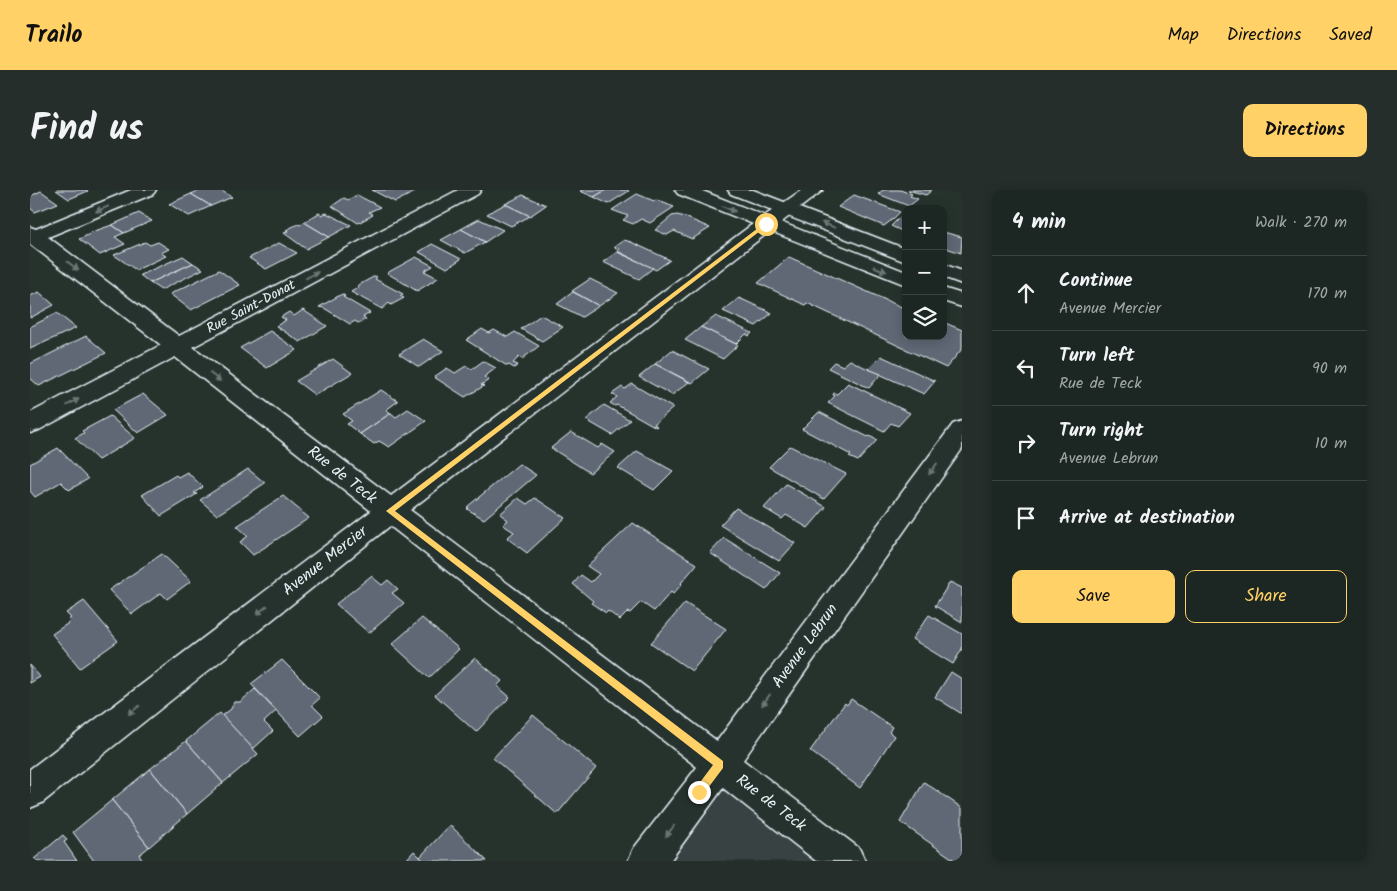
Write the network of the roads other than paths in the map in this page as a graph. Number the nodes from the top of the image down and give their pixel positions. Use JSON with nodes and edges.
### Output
{"nodes":[{"id":1,"x":147,"y":190,"type":"edge"},
{"id":2,"x":472,"y":190,"type":"edge"},
{"id":3,"x":684,"y":190,"type":"edge"},
{"id":4,"x":737,"y":190,"type":"edge"},
{"id":5,"x":814,"y":190,"type":"edge"},
{"id":6,"x":788,"y":209,"type":"junction"},
{"id":7,"x":766,"y":224,"type":"junction"},
{"id":8,"x":32,"y":236,"type":"edge"},
{"id":9,"x":902,"y":254,"type":"edge"},
{"id":10,"x":947,"y":272,"type":"edge"},
{"id":11,"x":902,"y":277,"type":"edge"},
{"id":12,"x":962,"y":278,"type":"edge"},
{"id":13,"x":946,"y":295,"type":"edge"},
{"id":14,"x":962,"y":301,"type":"edge"},
{"id":15,"x":176,"y":347,"type":"junction"},
{"id":16,"x":30,"y":424,"type":"edge"},
{"id":17,"x":962,"y":430,"type":"edge"},
{"id":18,"x":390,"y":511,"type":"junction"},
{"id":19,"x":720,"y":764,"type":"junction"},
{"id":20,"x":30,"y":791,"type":"edge"},
{"id":21,"x":647,"y":861,"type":"edge"},
{"id":22,"x":846,"y":861,"type":"edge"}],
"edges":[{"from":1,"to":8,"type":"street","one_way":true},
{"from":15,"to":2,"type":"street","name":"Rue Saint-Donat","one_way":true},
{"from":3,"to":7,"type":"street","one_way":true},
{"from":4,"to":6,"type":"street"},
{"from":5,"to":6,"type":"street","name":"Avenue Mercier"},
{"from":6,"to":7,"type":"street","name":"Avenue Mercier"},
{"from":9,"to":6,"type":"street","one_way":true},
{"from":7,"to":11,"type":"street","one_way":true},
{"from":7,"to":18,"type":"street","name":"Avenue Mercier"},
{"from":8,"to":15,"type":"street","name":"Rue de Teck","one_way":true},
{"from":10,"to":12,"type":"street"},
{"from":13,"to":14,"type":"street"},
{"from":16,"to":15,"type":"street","name":"Rue Saint-Donat","one_way":true},
{"from":15,"to":18,"type":"street","name":"Rue de Teck","one_way":true},
{"from":17,"to":19,"type":"street","name":"Avenue Lebrun","one_way":true},
{"from":18,"to":19,"type":"street","name":"Rue de Teck"},
{"from":18,"to":20,"type":"street","name":"Avenue Mercier","one_way":true},
{"from":19,"to":21,"type":"street","name":"Avenue Lebrun","one_way":true},
{"from":19,"to":22,"type":"street","name":"Rue de Teck"}]}
